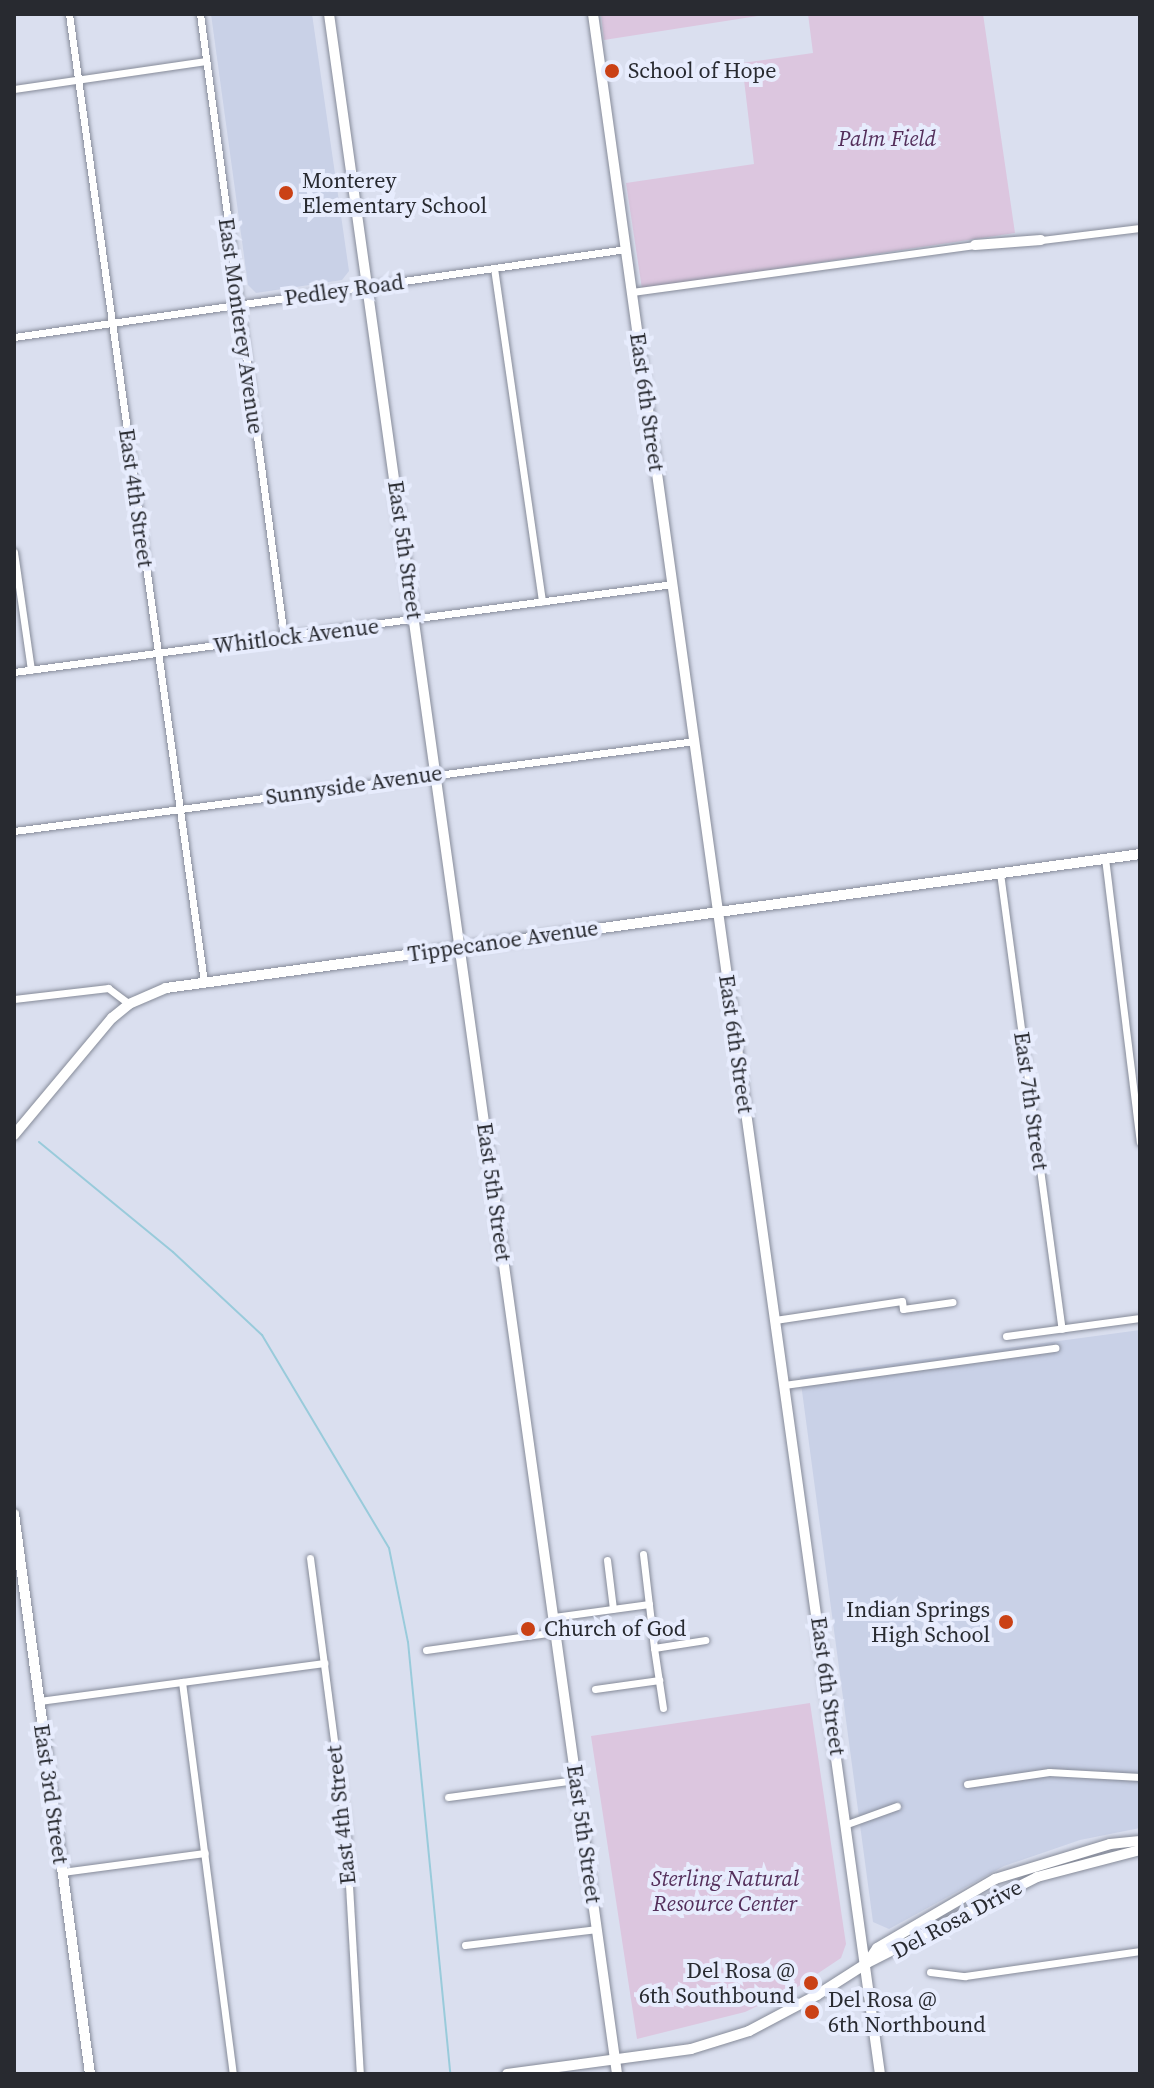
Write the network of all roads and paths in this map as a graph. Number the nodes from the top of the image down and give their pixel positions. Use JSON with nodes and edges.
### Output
{"nodes":[{"id":1,"x":69,"y":14,"type":"edge"},
{"id":2,"x":200,"y":14,"type":"edge"},
{"id":3,"x":329,"y":14,"type":"edge"},
{"id":4,"x":593,"y":14,"type":"edge"},
{"id":5,"x":206,"y":61,"type":"junction"},
{"id":6,"x":78,"y":79,"type":"junction"},
{"id":7,"x":14,"y":89,"type":"edge"},
{"id":8,"x":1140,"y":228,"type":"edge"},
{"id":9,"x":1041,"y":240,"type":"joint"},
{"id":10,"x":975,"y":245,"type":"joint"},
{"id":11,"x":626,"y":249,"type":"junction"},
{"id":12,"x":494,"y":268,"type":"junction"},
{"id":13,"x":367,"y":286,"type":"junction"},
{"id":14,"x":632,"y":292,"type":"junction"},
{"id":15,"x":238,"y":305,"type":"junction"},
{"id":16,"x":112,"y":323,"type":"junction"},
{"id":17,"x":14,"y":337,"type":"edge"},
{"id":18,"x":14,"y":552,"type":"edge"},
{"id":19,"x":673,"y":584,"type":"junction"},
{"id":20,"x":542,"y":602,"type":"junction"},
{"id":21,"x":415,"y":621,"type":"junction"},
{"id":22,"x":284,"y":637,"type":"junction"},
{"id":23,"x":158,"y":654,"type":"junction"},
{"id":24,"x":31,"y":670,"type":"junction"},
{"id":25,"x":14,"y":672,"type":"edge"},
{"id":26,"x":695,"y":741,"type":"junction"},
{"id":27,"x":436,"y":774,"type":"junction"},
{"id":28,"x":180,"y":809,"type":"junction"},
{"id":29,"x":14,"y":831,"type":"edge"},
{"id":30,"x":1140,"y":854,"type":"edge"},
{"id":31,"x":1105,"y":858,"type":"junction"},
{"id":32,"x":1000,"y":873,"type":"junction"},
{"id":33,"x":718,"y":911,"type":"junction"},
{"id":34,"x":460,"y":946,"type":"junction"},
{"id":35,"x":204,"y":982,"type":"junction"},
{"id":36,"x":14,"y":999,"type":"edge"},
{"id":37,"x":129,"y":1004,"type":"junction"},
{"id":38,"x":14,"y":1135,"type":"edge"},
{"id":39,"x":1140,"y":1142,"type":"edge"},
{"id":40,"x":953,"y":1302,"type":"dead end"},
{"id":41,"x":1140,"y":1318,"type":"edge"},
{"id":42,"x":775,"y":1320,"type":"junction"},
{"id":43,"x":1062,"y":1329,"type":"junction"},
{"id":44,"x":1006,"y":1336,"type":"dead end"},
{"id":45,"x":1055,"y":1348,"type":"dead end"},
{"id":46,"x":784,"y":1385,"type":"junction"},
{"id":47,"x":14,"y":1514,"type":"edge"},
{"id":48,"x":643,"y":1554,"type":"dead end"},
{"id":49,"x":310,"y":1558,"type":"dead end"},
{"id":50,"x":607,"y":1560,"type":"dead end"},
{"id":51,"x":649,"y":1604,"type":"junction"},
{"id":52,"x":613,"y":1609,"type":"junction"},
{"id":53,"x":554,"y":1617,"type":"junction"},
{"id":54,"x":555,"y":1632,"type":"junction"},
{"id":55,"x":705,"y":1640,"type":"dead end"},
{"id":56,"x":654,"y":1648,"type":"junction"},
{"id":57,"x":426,"y":1650,"type":"dead end"},
{"id":58,"x":324,"y":1663,"type":"junction"},
{"id":59,"x":659,"y":1680,"type":"junction"},
{"id":60,"x":182,"y":1682,"type":"junction"},
{"id":61,"x":595,"y":1689,"type":"dead end"},
{"id":62,"x":39,"y":1701,"type":"junction"},
{"id":63,"x":663,"y":1708,"type":"dead end"},
{"id":64,"x":1140,"y":1777,"type":"edge"},
{"id":65,"x":576,"y":1780,"type":"junction"},
{"id":66,"x":967,"y":1784,"type":"dead end"},
{"id":67,"x":448,"y":1797,"type":"dead end"},
{"id":68,"x":897,"y":1806,"type":"dead end"},
{"id":69,"x":847,"y":1824,"type":"junction"},
{"id":70,"x":1140,"y":1841,"type":"edge"},
{"id":71,"x":1140,"y":1850,"type":"edge"},
{"id":72,"x":205,"y":1853,"type":"junction"},
{"id":73,"x":62,"y":1872,"type":"junction"},
{"id":74,"x":597,"y":1929,"type":"junction"},
{"id":75,"x":465,"y":1945,"type":"dead end"},
{"id":76,"x":1140,"y":1951,"type":"edge"},
{"id":77,"x":867,"y":1963,"type":"junction"},
{"id":78,"x":930,"y":1972,"type":"dead end"},
{"id":79,"x":616,"y":2060,"type":"junction"},
{"id":80,"x":90,"y":2074,"type":"edge"},
{"id":81,"x":233,"y":2074,"type":"edge"},
{"id":82,"x":360,"y":2074,"type":"edge"},
{"id":83,"x":507,"y":2074,"type":"edge"},
{"id":84,"x":617,"y":2074,"type":"edge"},
{"id":85,"x":880,"y":2074,"type":"edge"}],
"edges":[{"from":1,"to":6,"type":"street","name":"East 4th Street"},
{"from":2,"to":5,"type":"street","name":"East Monterey Avenue"},
{"from":3,"to":13,"type":"street","name":"East 5th Street"},
{"from":4,"to":11,"type":"street","name":"East 6th Street"},
{"from":5,"to":6,"type":"street"},
{"from":5,"to":15,"type":"street","name":"East Monterey Avenue"},
{"from":6,"to":7,"type":"street"},
{"from":6,"to":16,"type":"street","name":"East 4th Street"},
{"from":8,"to":9,"type":"street"},
{"from":9,"to":10,"type":"street"},
{"from":10,"to":14,"type":"street"},
{"from":11,"to":12,"type":"street","name":"Pedley Road"},
{"from":11,"to":14,"type":"street","name":"East 6th Street"},
{"from":12,"to":13,"type":"street","name":"Pedley Road"},
{"from":12,"to":20,"type":"street"},
{"from":13,"to":15,"type":"street","name":"Pedley Road"},
{"from":13,"to":21,"type":"street","name":"East 5th Street"},
{"from":14,"to":19,"type":"street","name":"East 6th Street"},
{"from":15,"to":16,"type":"street","name":"Pedley Road"},
{"from":15,"to":22,"type":"street","name":"East Monterey Avenue"},
{"from":16,"to":17,"type":"street","name":"Pedley Road"},
{"from":16,"to":23,"type":"street","name":"East 4th Street"},
{"from":18,"to":24,"type":"street"},
{"from":19,"to":20,"type":"street","name":"Whitlock Avenue"},
{"from":19,"to":26,"type":"street","name":"East 6th Street"},
{"from":20,"to":21,"type":"street","name":"Whitlock Avenue"},
{"from":21,"to":22,"type":"street","name":"Whitlock Avenue"},
{"from":21,"to":27,"type":"street","name":"East 5th Street"},
{"from":22,"to":23,"type":"street","name":"Whitlock Avenue"},
{"from":23,"to":24,"type":"street","name":"Whitlock Avenue"},
{"from":23,"to":28,"type":"street","name":"East 4th Street"},
{"from":24,"to":25,"type":"street","name":"Whitlock Avenue"},
{"from":26,"to":27,"type":"street","name":"Sunnyside Avenue"},
{"from":26,"to":33,"type":"street","name":"East 6th Street"},
{"from":27,"to":28,"type":"street","name":"Sunnyside Avenue"},
{"from":27,"to":34,"type":"street","name":"East 5th Street"},
{"from":28,"to":29,"type":"street","name":"Sunnyside Avenue"},
{"from":28,"to":35,"type":"street","name":"East 4th Street"},
{"from":30,"to":31,"type":"street","name":"Tippecanoe Avenue"},
{"from":31,"to":32,"type":"street","name":"Tippecanoe Avenue"},
{"from":31,"to":39,"type":"street"},
{"from":32,"to":33,"type":"street","name":"Tippecanoe Avenue"},
{"from":32,"to":43,"type":"street","name":"East 7th Street"},
{"from":33,"to":34,"type":"street","name":"Tippecanoe Avenue"},
{"from":33,"to":42,"type":"street","name":"East 6th Street"},
{"from":34,"to":35,"type":"street","name":"Tippecanoe Avenue"},
{"from":34,"to":53,"type":"street","name":"East 5th Street"},
{"from":35,"to":37,"type":"street","name":"Tippecanoe Avenue"},
{"from":36,"to":37,"type":"street"},
{"from":37,"to":38,"type":"street","name":"Tippecanoe Avenue"},
{"from":40,"to":42,"type":"street"},
{"from":41,"to":43,"type":"street"},
{"from":42,"to":46,"type":"street","name":"East 6th Street"},
{"from":43,"to":44,"type":"street"},
{"from":45,"to":46,"type":"street"},
{"from":46,"to":69,"type":"street","name":"East 6th Street"},
{"from":47,"to":62,"type":"street","name":"East 3rd Street"},
{"from":48,"to":51,"type":"street"},
{"from":49,"to":58,"type":"street","name":"East 4th Street"},
{"from":50,"to":52,"type":"street"},
{"from":51,"to":52,"type":"street"},
{"from":51,"to":56,"type":"street"},
{"from":52,"to":53,"type":"street"},
{"from":53,"to":54,"type":"street","name":"East 5th Street"},
{"from":54,"to":57,"type":"street"},
{"from":54,"to":65,"type":"street","name":"East 5th Street"},
{"from":55,"to":56,"type":"street"},
{"from":56,"to":59,"type":"street"},
{"from":58,"to":60,"type":"street"},
{"from":58,"to":82,"type":"street","name":"East 4th Street"},
{"from":59,"to":61,"type":"street"},
{"from":59,"to":63,"type":"street"},
{"from":60,"to":62,"type":"street"},
{"from":60,"to":72,"type":"street"},
{"from":62,"to":73,"type":"street","name":"East 3rd Street"},
{"from":64,"to":66,"type":"street"},
{"from":65,"to":67,"type":"street"},
{"from":65,"to":74,"type":"street","name":"East 5th Street"},
{"from":68,"to":69,"type":"street"},
{"from":69,"to":77,"type":"street","name":"East 6th Street"},
{"from":70,"to":77,"type":"street","name":"Del Rosa Drive"},
{"from":71,"to":77,"type":"street","name":"Del Rosa Drive"},
{"from":72,"to":73,"type":"street"},
{"from":72,"to":81,"type":"street"},
{"from":73,"to":80,"type":"street","name":"East 3rd Street"},
{"from":74,"to":75,"type":"street"},
{"from":74,"to":79,"type":"street","name":"East 5th Street"},
{"from":76,"to":78,"type":"street"},
{"from":77,"to":79,"type":"street","name":"Del Rosa Drive"},
{"from":77,"to":85,"type":"street","name":"East 6th Street"},
{"from":79,"to":83,"type":"street","name":"Del Rosa Drive"},
{"from":79,"to":84,"type":"street","name":"East 5th Street"}]}
